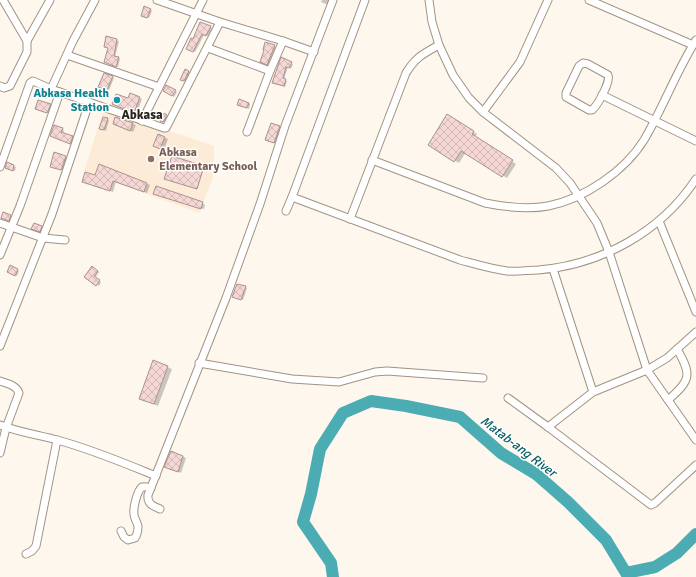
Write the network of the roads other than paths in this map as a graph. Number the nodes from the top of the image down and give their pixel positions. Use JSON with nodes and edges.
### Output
{"nodes":[{"id":1,"x":4,"y":0,"type":"edge"},
{"id":2,"x":50,"y":0,"type":"edge"},
{"id":3,"x":95,"y":0,"type":"edge"},
{"id":4,"x":157,"y":0,"type":"edge"},
{"id":5,"x":203,"y":0,"type":"edge"},
{"id":6,"x":333,"y":0,"type":"edge"},
{"id":7,"x":365,"y":0,"type":"edge"},
{"id":8,"x":429,"y":0,"type":"edge"},
{"id":9,"x":548,"y":0,"type":"edge"},
{"id":10,"x":589,"y":0,"type":"edge"},
{"id":11,"x":196,"y":13,"type":"junction"},
{"id":12,"x":220,"y":22,"type":"junction"},
{"id":13,"x":283,"y":40,"type":"junction"},
{"id":14,"x":27,"y":41,"type":"junction"},
{"id":15,"x":694,"y":43,"type":"edge"},
{"id":16,"x":439,"y":45,"type":"junction"},
{"id":17,"x":208,"y":48,"type":"junction"},
{"id":18,"x":314,"y":52,"type":"junction"},
{"id":19,"x":67,"y":55,"type":"junction"},
{"id":20,"x":270,"y":71,"type":"junction"},
{"id":21,"x":0,"y":86,"type":"edge"},
{"id":22,"x":159,"y":87,"type":"junction"},
{"id":23,"x":51,"y":89,"type":"junction"},
{"id":24,"x":60,"y":92,"type":"junction"},
{"id":25,"x":602,"y":95,"type":"junction"},
{"id":26,"x":89,"y":103,"type":"junction"},
{"id":27,"x":483,"y":112,"type":"junction"},
{"id":28,"x":142,"y":121,"type":"junction"},
{"id":29,"x":654,"y":121,"type":"junction"},
{"id":30,"x":246,"y":132,"type":"dead end"},
{"id":31,"x":696,"y":141,"type":"edge"},
{"id":32,"x":3,"y":150,"type":"edge"},
{"id":33,"x":372,"y":160,"type":"junction"},
{"id":34,"x":0,"y":167,"type":"edge"},
{"id":35,"x":696,"y":179,"type":"edge"},
{"id":36,"x":579,"y":195,"type":"junction"},
{"id":37,"x":292,"y":197,"type":"junction"},
{"id":38,"x":286,"y":211,"type":"dead end"},
{"id":39,"x":350,"y":219,"type":"junction"},
{"id":40,"x":659,"y":221,"type":"junction"},
{"id":41,"x":0,"y":223,"type":"edge"},
{"id":42,"x":12,"y":227,"type":"junction"},
{"id":43,"x":43,"y":238,"type":"junction"},
{"id":44,"x":65,"y":240,"type":"dead end"},
{"id":45,"x":609,"y":252,"type":"junction"},
{"id":46,"x":0,"y":255,"type":"edge"},
{"id":47,"x":553,"y":269,"type":"junction"},
{"id":48,"x":696,"y":312,"type":"edge"},
{"id":49,"x":696,"y":332,"type":"edge"},
{"id":50,"x":0,"y":346,"type":"edge"},
{"id":51,"x":677,"y":349,"type":"junction"},
{"id":52,"x":199,"y":363,"type":"junction"},
{"id":53,"x":647,"y":370,"type":"junction"},
{"id":54,"x":483,"y":378,"type":"dead end"},
{"id":55,"x":0,"y":382,"type":"edge"},
{"id":56,"x":594,"y":392,"type":"junction"},
{"id":57,"x":508,"y":398,"type":"dead end"},
{"id":58,"x":668,"y":400,"type":"junction"},
{"id":59,"x":3,"y":426,"type":"edge"},
{"id":60,"x":548,"y":427,"type":"junction"},
{"id":61,"x":58,"y":440,"type":"junction"},
{"id":62,"x":696,"y":440,"type":"edge"},
{"id":63,"x":0,"y":453,"type":"edge"},
{"id":64,"x":696,"y":465,"type":"edge"},
{"id":65,"x":156,"y":476,"type":"junction"},
{"id":66,"x":151,"y":488,"type":"junction"},
{"id":67,"x":160,"y":509,"type":"dead end"},
{"id":68,"x":121,"y":531,"type":"dead end"},
{"id":69,"x":26,"y":554,"type":"dead end"}],
"edges":[{"from":1,"to":14,"type":"street"},
{"from":2,"to":14,"type":"street"},
{"from":3,"to":19,"type":"street"},
{"from":4,"to":11,"type":"street"},
{"from":5,"to":11,"type":"street"},
{"from":6,"to":18,"type":"street"},
{"from":7,"to":37,"type":"street"},
{"from":8,"to":16,"type":"street"},
{"from":9,"to":27,"type":"street"},
{"from":10,"to":15,"type":"street"},
{"from":11,"to":12,"type":"street"},
{"from":11,"to":22,"type":"street"},
{"from":12,"to":13,"type":"street"},
{"from":12,"to":17,"type":"street"},
{"from":13,"to":18,"type":"street"},
{"from":13,"to":20,"type":"street"},
{"from":14,"to":21,"type":"street"},
{"from":15,"to":29,"type":"street"},
{"from":16,"to":27,"type":"street"},
{"from":16,"to":33,"type":"street"},
{"from":17,"to":20,"type":"street"},
{"from":17,"to":28,"type":"street"},
{"from":18,"to":52,"type":"street"},
{"from":19,"to":22,"type":"street"},
{"from":19,"to":23,"type":"street"},
{"from":20,"to":30,"type":"street"},
{"from":22,"to":28,"type":"street"},
{"from":23,"to":24,"type":"street"},
{"from":23,"to":32,"type":"street"},
{"from":24,"to":26,"type":"street"},
{"from":24,"to":42,"type":"street"},
{"from":25,"to":25,"type":"street"},
{"from":25,"to":29,"type":"street"},
{"from":26,"to":28,"type":"street"},
{"from":26,"to":43,"type":"street"},
{"from":27,"to":36,"type":"street"},
{"from":29,"to":31,"type":"street"},
{"from":29,"to":36,"type":"street"},
{"from":32,"to":34,"type":"street"},
{"from":33,"to":36,"type":"street"},
{"from":33,"to":39,"type":"street"},
{"from":35,"to":40,"type":"street"},
{"from":36,"to":45,"type":"street"},
{"from":37,"to":38,"type":"street"},
{"from":37,"to":39,"type":"street"},
{"from":39,"to":47,"type":"street"},
{"from":40,"to":45,"type":"street"},
{"from":40,"to":48,"type":"street"},
{"from":41,"to":42,"type":"street"},
{"from":42,"to":43,"type":"street"},
{"from":42,"to":46,"type":"street"},
{"from":43,"to":44,"type":"street"},
{"from":43,"to":50,"type":"street"},
{"from":45,"to":47,"type":"street"},
{"from":45,"to":53,"type":"street"},
{"from":47,"to":56,"type":"street"},
{"from":49,"to":51,"type":"street"},
{"from":51,"to":53,"type":"street"},
{"from":51,"to":58,"type":"street"},
{"from":52,"to":54,"type":"street"},
{"from":52,"to":65,"type":"street"},
{"from":53,"to":56,"type":"street"},
{"from":53,"to":58,"type":"street"},
{"from":55,"to":59,"type":"street"},
{"from":56,"to":60,"type":"street"},
{"from":57,"to":60,"type":"street"},
{"from":58,"to":62,"type":"street"},
{"from":59,"to":61,"type":"street"},
{"from":59,"to":63,"type":"street"},
{"from":60,"to":64,"type":"street"},
{"from":61,"to":65,"type":"street"},
{"from":61,"to":69,"type":"street"},
{"from":65,"to":66,"type":"street"},
{"from":66,"to":67,"type":"street"},
{"from":66,"to":68,"type":"street"}]}
